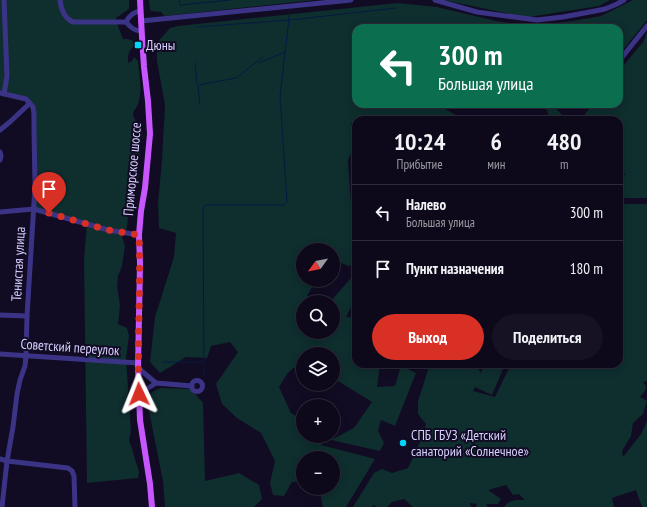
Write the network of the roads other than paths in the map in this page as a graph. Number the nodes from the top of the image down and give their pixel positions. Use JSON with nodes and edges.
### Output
{"nodes":[{"id":1,"x":4,"y":0,"type":"edge"},
{"id":2,"x":60,"y":0,"type":"edge"},
{"id":3,"x":140,"y":0,"type":"edge"},
{"id":4,"x":352,"y":0,"type":"edge"},
{"id":5,"x":435,"y":0,"type":"edge"},
{"id":6,"x":624,"y":0,"type":"edge"},
{"id":7,"x":140,"y":11,"type":"junction"},
{"id":8,"x":141,"y":20,"type":"junction"},
{"id":9,"x":126,"y":22,"type":"junction"},
{"id":10,"x":647,"y":26,"type":"edge"},
{"id":11,"x":141,"y":31,"type":"junction"},
{"id":12,"x":623,"y":56,"type":"edge"},
{"id":13,"x":2,"y":93,"type":"edge"},
{"id":14,"x":30,"y":103,"type":"junction"},
{"id":15,"x":0,"y":130,"type":"edge"},
{"id":16,"x":0,"y":152,"type":"edge"},
{"id":17,"x":0,"y":160,"type":"edge"},
{"id":18,"x":34,"y":209,"type":"junction"},
{"id":19,"x":0,"y":212,"type":"edge"},
{"id":20,"x":139,"y":235,"type":"junction"},
{"id":21,"x":0,"y":315,"type":"edge"},
{"id":22,"x":27,"y":316,"type":"junction"},
{"id":23,"x":0,"y":354,"type":"edge"},
{"id":24,"x":26,"y":356,"type":"junction"},
{"id":25,"x":138,"y":366,"type":"junction"},
{"id":26,"x":156,"y":383,"type":"junction"},
{"id":27,"x":192,"y":386,"type":"dead end"},
{"id":28,"x":139,"y":394,"type":"junction"},
{"id":29,"x":0,"y":459,"type":"edge"},
{"id":30,"x":7,"y":461,"type":"junction"},
{"id":31,"x":2,"y":507,"type":"edge"},
{"id":32,"x":75,"y":507,"type":"edge"},
{"id":33,"x":152,"y":507,"type":"edge"}],
"edges":[{"from":1,"to":13,"type":"street"},
{"from":2,"to":9,"type":"street"},
{"from":3,"to":7,"type":"main road","name":"Приморское шоссе"},
{"from":4,"to":8,"type":"street"},
{"from":5,"to":6,"type":"street"},
{"from":7,"to":8,"type":"main road","name":"Приморское шоссе"},
{"from":7,"to":9,"type":"street"},
{"from":8,"to":11,"type":"main road","name":"Приморское шоссе"},
{"from":9,"to":11,"type":"street"},
{"from":10,"to":12,"type":"street"},
{"from":11,"to":20,"type":"main road","name":"Приморское шоссе"},
{"from":13,"to":14,"type":"street"},
{"from":14,"to":15,"type":"street"},
{"from":14,"to":18,"type":"street","name":"Тенистая улица"},
{"from":16,"to":17,"type":"street"},
{"from":18,"to":19,"type":"street"},
{"from":18,"to":20,"type":"street"},
{"from":18,"to":22,"type":"street","name":"Тенистая улица"},
{"from":20,"to":25,"type":"main road","name":"Приморское шоссе"},
{"from":21,"to":22,"type":"street"},
{"from":22,"to":24,"type":"street","name":"Тенистая улица"},
{"from":23,"to":24,"type":"street","name":"Советский переулок"},
{"from":24,"to":25,"type":"street","name":"Советский переулок"},
{"from":24,"to":30,"type":"street","name":"Тенистая улица"},
{"from":25,"to":26,"type":"street"},
{"from":25,"to":28,"type":"main road","name":"Приморское шоссе"},
{"from":26,"to":27,"type":"street"},
{"from":26,"to":28,"type":"street"},
{"from":28,"to":33,"type":"main road","name":"Приморское шоссе"},
{"from":29,"to":30,"type":"street"},
{"from":30,"to":31,"type":"street","name":"Тенистая улица"},
{"from":30,"to":32,"type":"street"}]}
